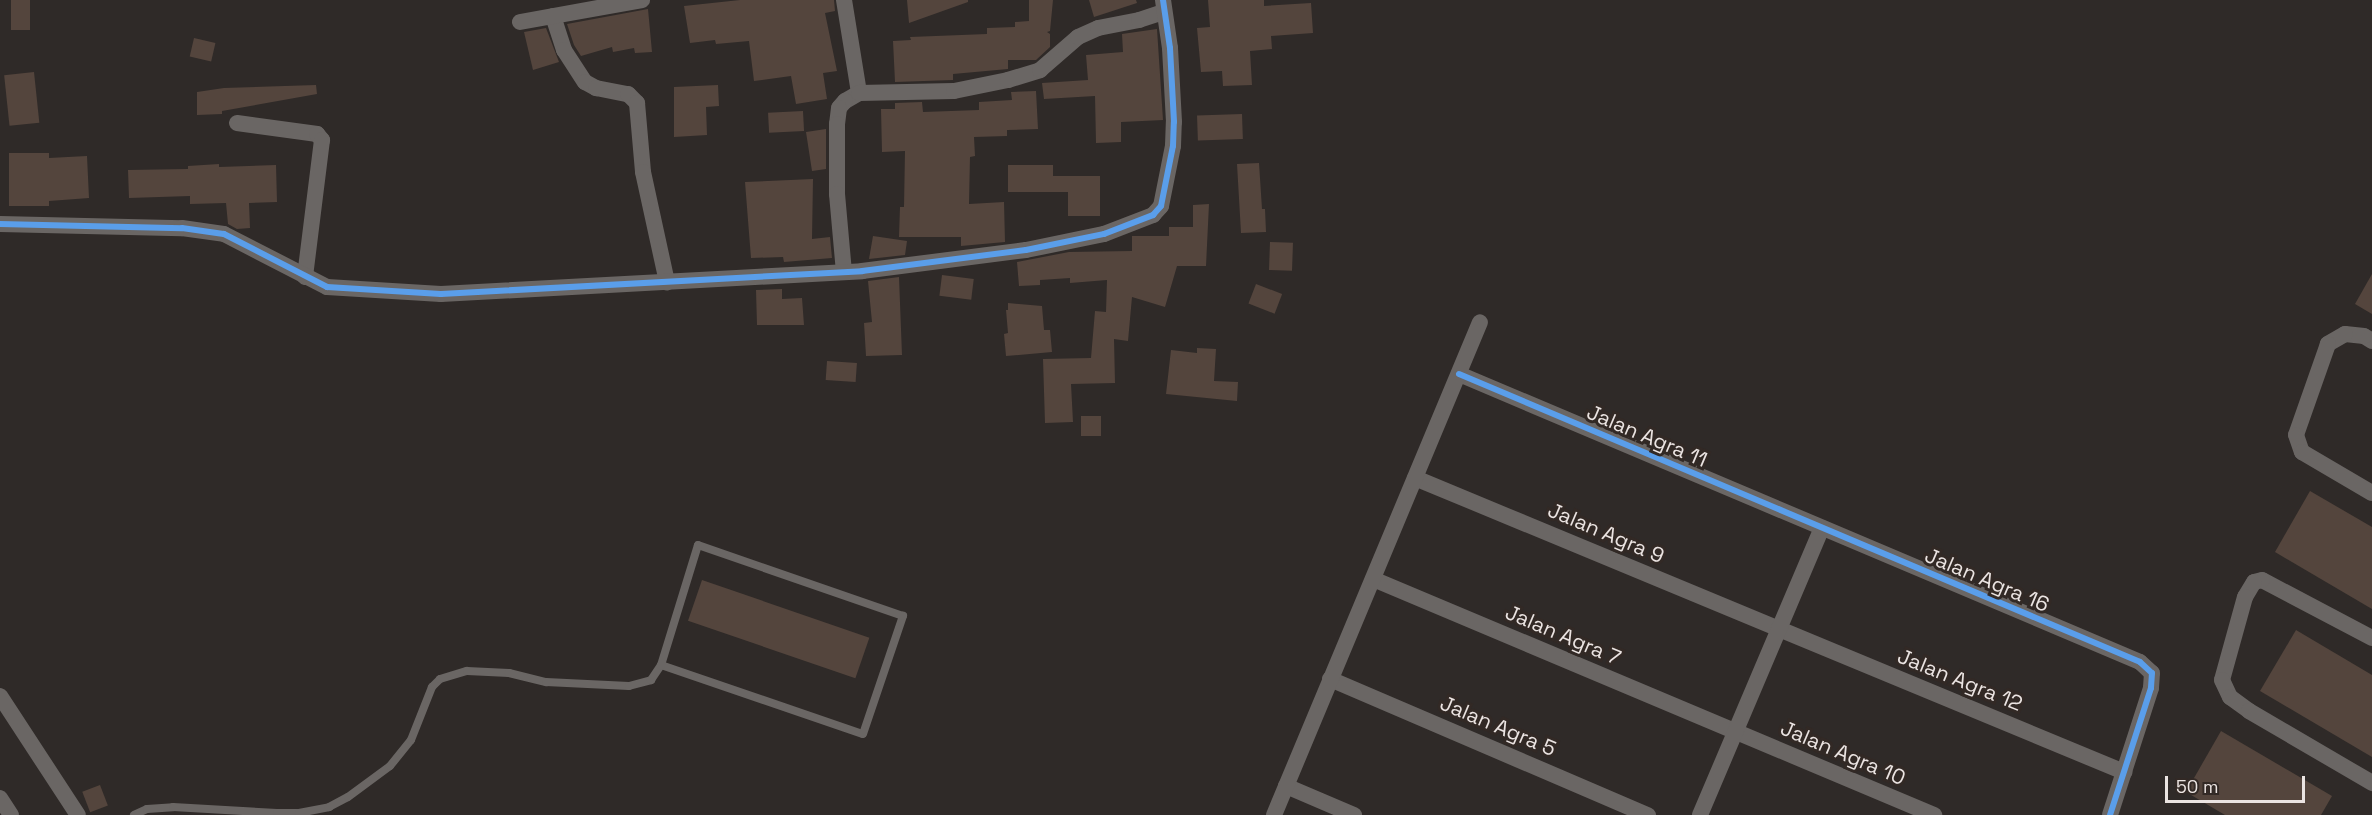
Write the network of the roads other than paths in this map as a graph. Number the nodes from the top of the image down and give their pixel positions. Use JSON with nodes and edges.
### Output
{"nodes":[{"id":1,"x":642,"y":0,"type":"edge"},
{"id":2,"x":844,"y":0,"type":"edge"},
{"id":3,"x":1163,"y":6,"type":"edge"},
{"id":4,"x":553,"y":16,"type":"junction"},
{"id":5,"x":520,"y":22,"type":"dead end"},
{"id":6,"x":859,"y":93,"type":"junction"},
{"id":7,"x":237,"y":123,"type":"dead end"},
{"id":8,"x":0,"y":224,"type":"edge"},
{"id":9,"x":844,"y":272,"type":"junction"},
{"id":10,"x":305,"y":277,"type":"junction"},
{"id":11,"x":667,"y":282,"type":"junction"},
{"id":12,"x":1480,"y":322,"type":"dead end"},
{"id":13,"x":2372,"y":340,"type":"edge"},
{"id":14,"x":1459,"y":374,"type":"junction"},
{"id":15,"x":1415,"y":478,"type":"junction"},
{"id":16,"x":2372,"y":494,"type":"edge"},
{"id":17,"x":1822,"y":528,"type":"junction"},
{"id":18,"x":1373,"y":579,"type":"junction"},
{"id":19,"x":1779,"y":629,"type":"junction"},
{"id":20,"x":2372,"y":638,"type":"edge"},
{"id":21,"x":661,"y":665,"type":"junction"},
{"id":22,"x":1330,"y":679,"type":"junction"},
{"id":23,"x":0,"y":696,"type":"edge"},
{"id":24,"x":1735,"y":732,"type":"junction"},
{"id":25,"x":2124,"y":772,"type":"junction"},
{"id":26,"x":2372,"y":783,"type":"edge"},
{"id":27,"x":1286,"y":786,"type":"junction"},
{"id":28,"x":0,"y":798,"type":"edge"},
{"id":29,"x":11,"y":815,"type":"edge"},
{"id":30,"x":78,"y":815,"type":"edge"},
{"id":31,"x":134,"y":815,"type":"edge"},
{"id":32,"x":1274,"y":815,"type":"edge"},
{"id":33,"x":1354,"y":815,"type":"edge"},
{"id":34,"x":1648,"y":815,"type":"edge"},
{"id":35,"x":1700,"y":815,"type":"edge"},
{"id":36,"x":1934,"y":815,"type":"edge"},
{"id":37,"x":2110,"y":815,"type":"edge"}],
"edges":[{"from":1,"to":4,"type":"street"},
{"from":2,"to":6,"type":"street"},
{"from":3,"to":6,"type":"street"},
{"from":3,"to":9,"type":"street"},
{"from":4,"to":5,"type":"street"},
{"from":4,"to":11,"type":"street"},
{"from":6,"to":9,"type":"street"},
{"from":7,"to":10,"type":"street"},
{"from":8,"to":10,"type":"street"},
{"from":9,"to":11,"type":"street"},
{"from":10,"to":11,"type":"street"},
{"from":12,"to":14,"type":"street"},
{"from":13,"to":16,"type":"street"},
{"from":14,"to":15,"type":"street"},
{"from":14,"to":17,"type":"street","name":"Jalan Agra 11"},
{"from":15,"to":18,"type":"street"},
{"from":15,"to":19,"type":"street","name":"Jalan Agra 9"},
{"from":17,"to":19,"type":"street"},
{"from":17,"to":25,"type":"street","name":"Jalan Agra 16"},
{"from":18,"to":22,"type":"street"},
{"from":18,"to":24,"type":"street","name":"Jalan Agra 7"},
{"from":19,"to":24,"type":"street"},
{"from":19,"to":25,"type":"street","name":"Jalan Agra 12"},
{"from":20,"to":26,"type":"street"},
{"from":21,"to":21,"type":"lane"},
{"from":21,"to":31,"type":"lane"},
{"from":22,"to":27,"type":"street"},
{"from":22,"to":34,"type":"street","name":"Jalan Agra 5"},
{"from":23,"to":30,"type":"street"},
{"from":24,"to":35,"type":"street"},
{"from":24,"to":36,"type":"street","name":"Jalan Agra 10"},
{"from":25,"to":37,"type":"street"},
{"from":27,"to":32,"type":"street"},
{"from":27,"to":33,"type":"street"},
{"from":28,"to":29,"type":"street"}]}
